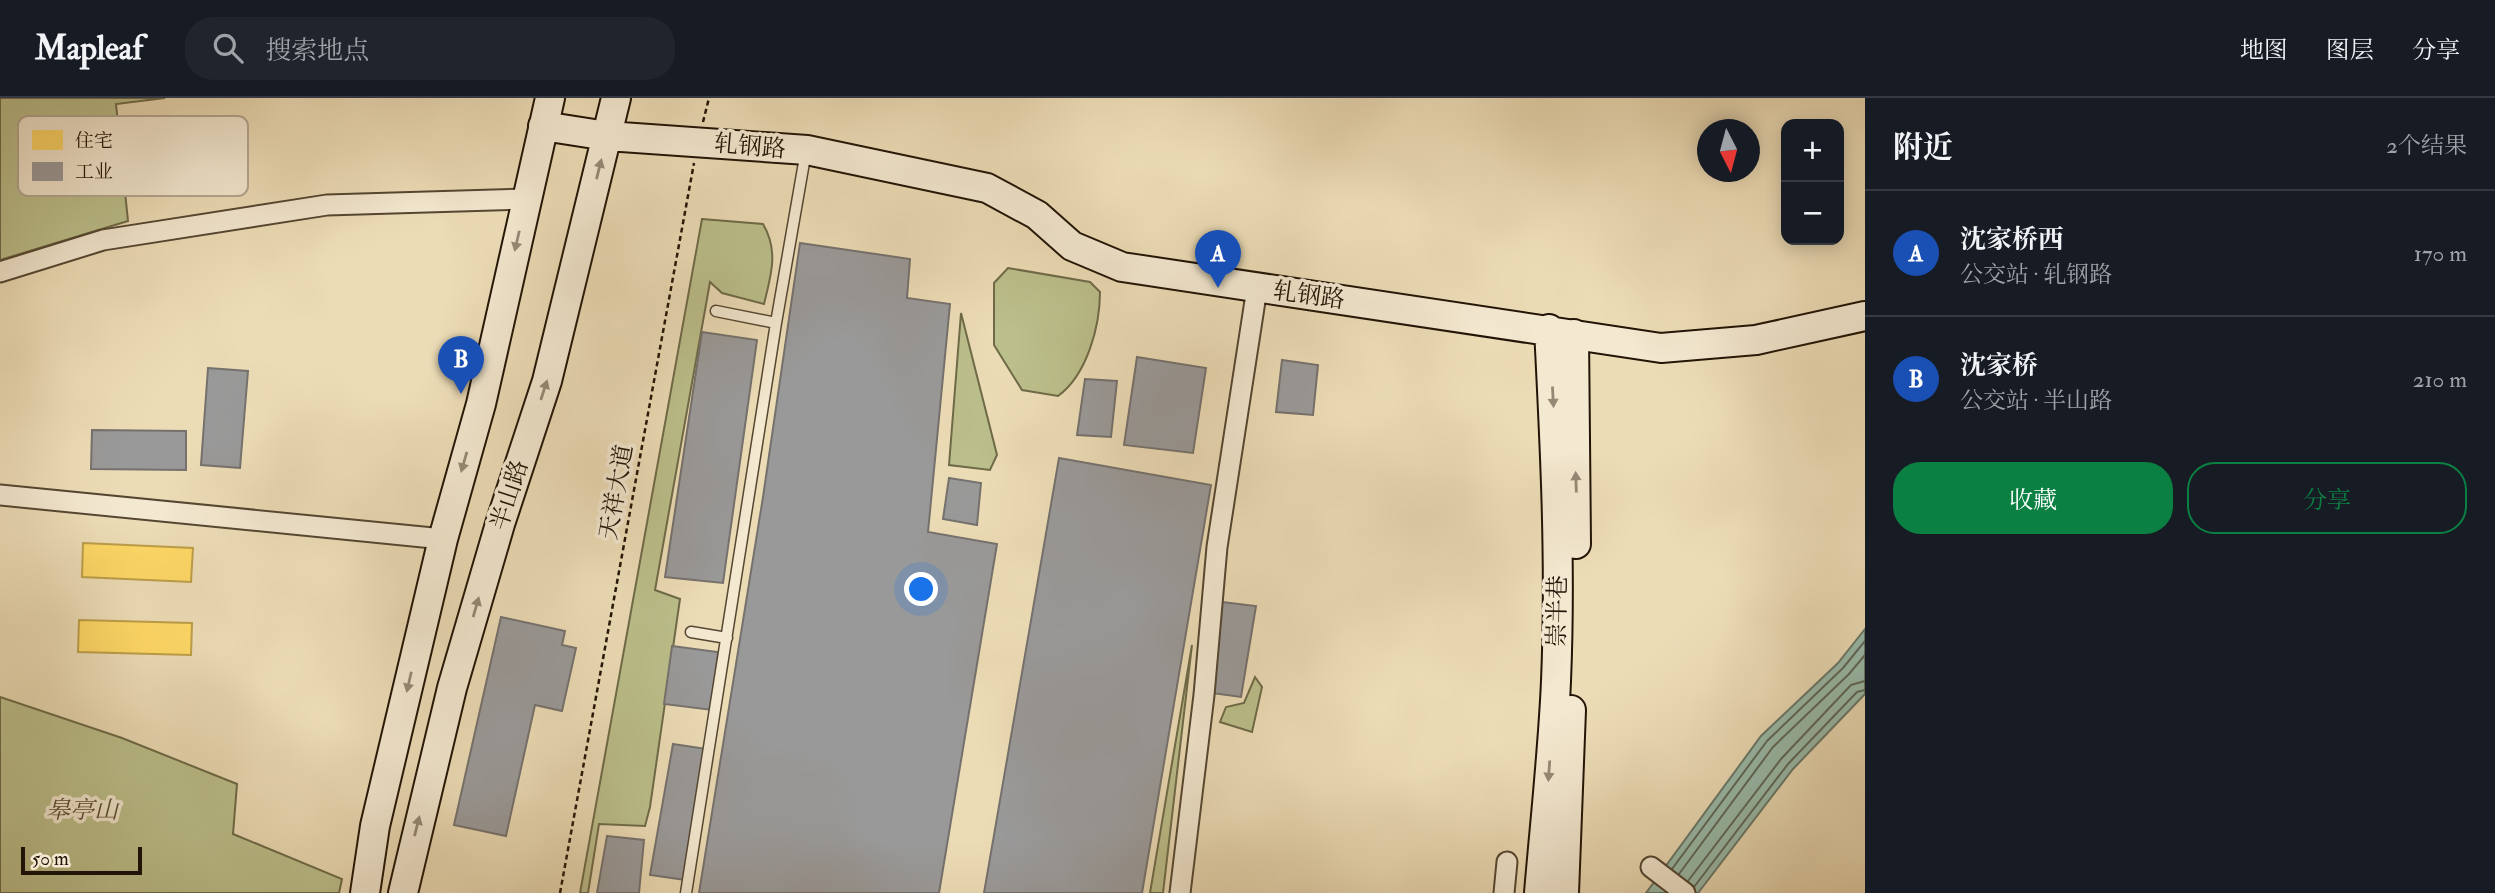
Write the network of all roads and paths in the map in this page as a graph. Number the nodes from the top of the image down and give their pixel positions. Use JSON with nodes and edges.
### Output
{"nodes":[{"id":1,"x":550,"y":98,"type":"edge"},
{"id":2,"x":616,"y":98,"type":"edge"},
{"id":3,"x":709,"y":98,"type":"edge"},
{"id":4,"x":543,"y":126,"type":"junction"},
{"id":5,"x":607,"y":136,"type":"junction"},
{"id":6,"x":698,"y":142,"type":"junction"},
{"id":7,"x":807,"y":150,"type":"junction"},
{"id":8,"x":527,"y":200,"type":"junction"},
{"id":9,"x":0,"y":272,"type":"edge"},
{"id":10,"x":1257,"y":288,"type":"junction"},
{"id":11,"x":716,"y":311,"type":"dead end"},
{"id":12,"x":1859,"y":317,"type":"edge"},
{"id":13,"x":776,"y":323,"type":"junction"},
{"id":14,"x":1562,"y":332,"type":"junction"},
{"id":15,"x":0,"y":495,"type":"edge"},
{"id":16,"x":443,"y":539,"type":"junction"},
{"id":17,"x":691,"y":632,"type":"dead end"},
{"id":18,"x":726,"y":638,"type":"junction"},
{"id":19,"x":1507,"y":862,"type":"dead end"},
{"id":20,"x":1651,"y":867,"type":"dead end"},
{"id":21,"x":365,"y":893,"type":"edge"},
{"id":22,"x":403,"y":893,"type":"edge"},
{"id":23,"x":560,"y":893,"type":"edge"},
{"id":24,"x":686,"y":893,"type":"edge"},
{"id":25,"x":1180,"y":893,"type":"edge"},
{"id":26,"x":1504,"y":893,"type":"edge"},
{"id":27,"x":1539,"y":893,"type":"edge"},
{"id":28,"x":1563,"y":893,"type":"edge"},
{"id":29,"x":1685,"y":893,"type":"edge"}],
"edges":[{"from":1,"to":4,"type":"street","name":"半山路"},
{"from":2,"to":5,"type":"street","name":"半山路"},
{"from":3,"to":6,"type":"path","name":"天祥大道"},
{"from":4,"to":5,"type":"street","name":"轧钢路"},
{"from":4,"to":8,"type":"street","name":"半山路"},
{"from":5,"to":6,"type":"street","name":"轧钢路"},
{"from":22,"to":5,"type":"street","name":"半山路","one_way":true},
{"from":6,"to":7,"type":"street","name":"轧钢路"},
{"from":6,"to":23,"type":"path","name":"天祥大道"},
{"from":7,"to":10,"type":"street","name":"轧钢路"},
{"from":7,"to":13,"type":"lane"},
{"from":8,"to":9,"type":"street"},
{"from":8,"to":16,"type":"street","name":"半山路","one_way":true},
{"from":10,"to":14,"type":"street","name":"轧钢路"},
{"from":10,"to":25,"type":"street"},
{"from":11,"to":13,"type":"lane"},
{"from":12,"to":14,"type":"street","name":"轧钢路"},
{"from":13,"to":18,"type":"lane"},
{"from":14,"to":27,"type":"street","name":"崇半巷","one_way":true},
{"from":28,"to":14,"type":"street","name":"崇半巷","one_way":true},
{"from":15,"to":16,"type":"street"},
{"from":16,"to":21,"type":"street","name":"半山路","one_way":true},
{"from":17,"to":18,"type":"lane"},
{"from":18,"to":24,"type":"lane"},
{"from":19,"to":26,"type":"street"},
{"from":20,"to":29,"type":"street"}]}
